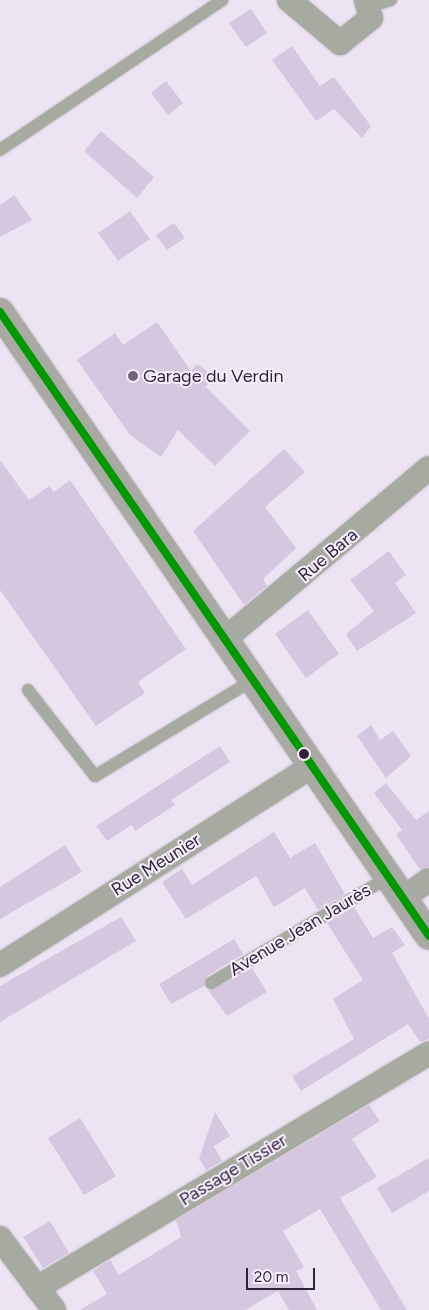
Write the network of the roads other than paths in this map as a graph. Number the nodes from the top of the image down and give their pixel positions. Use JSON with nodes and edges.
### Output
{"nodes":[{"id":1,"x":222,"y":0,"type":"edge"},
{"id":2,"x":289,"y":0,"type":"edge"},
{"id":3,"x":391,"y":0,"type":"edge"},
{"id":4,"x":367,"y":3,"type":"edge"},
{"id":5,"x":0,"y":150,"type":"edge"},
{"id":6,"x":0,"y":312,"type":"edge"},
{"id":7,"x":429,"y":468,"type":"edge"},
{"id":8,"x":225,"y":639,"type":"junction"},
{"id":9,"x":253,"y":680,"type":"junction"},
{"id":10,"x":28,"y":690,"type":"dead end"},
{"id":11,"x":312,"y":766,"type":"junction"},
{"id":12,"x":429,"y":880,"type":"edge"},
{"id":13,"x":396,"y":888,"type":"junction"},
{"id":14,"x":429,"y":936,"type":"edge"},
{"id":15,"x":0,"y":965,"type":"edge"},
{"id":16,"x":212,"y":984,"type":"dead end"},
{"id":17,"x":429,"y":1053,"type":"edge"},
{"id":18,"x":0,"y":1238,"type":"edge"},
{"id":19,"x":37,"y":1288,"type":"junction"},
{"id":20,"x":54,"y":1310,"type":"edge"}],
"edges":[{"from":1,"to":5,"type":"lane"},
{"from":2,"to":4,"type":"street"},
{"from":3,"to":4,"type":"lane"},
{"from":6,"to":8,"type":"main road","name":"Avenue Jean Jaurès"},
{"from":7,"to":8,"type":"street","name":"Rue Bara"},
{"from":8,"to":9,"type":"main road","name":"Avenue Jean Jaurès"},
{"from":9,"to":10,"type":"lane"},
{"from":9,"to":11,"type":"main road","name":"Avenue Jean Jaurès"},
{"from":11,"to":13,"type":"main road","name":"Avenue Jean Jaurès"},
{"from":11,"to":15,"type":"street","name":"Rue Meunier"},
{"from":12,"to":13,"type":"street"},
{"from":13,"to":14,"type":"main road","name":"Avenue Jean Jaurès"},
{"from":13,"to":16,"type":"lane","name":"Avenue Jean Jaurès"},
{"from":17,"to":19,"type":"street","name":"Passage Tissier"},
{"from":18,"to":19,"type":"street"},
{"from":19,"to":20,"type":"street"}]}
